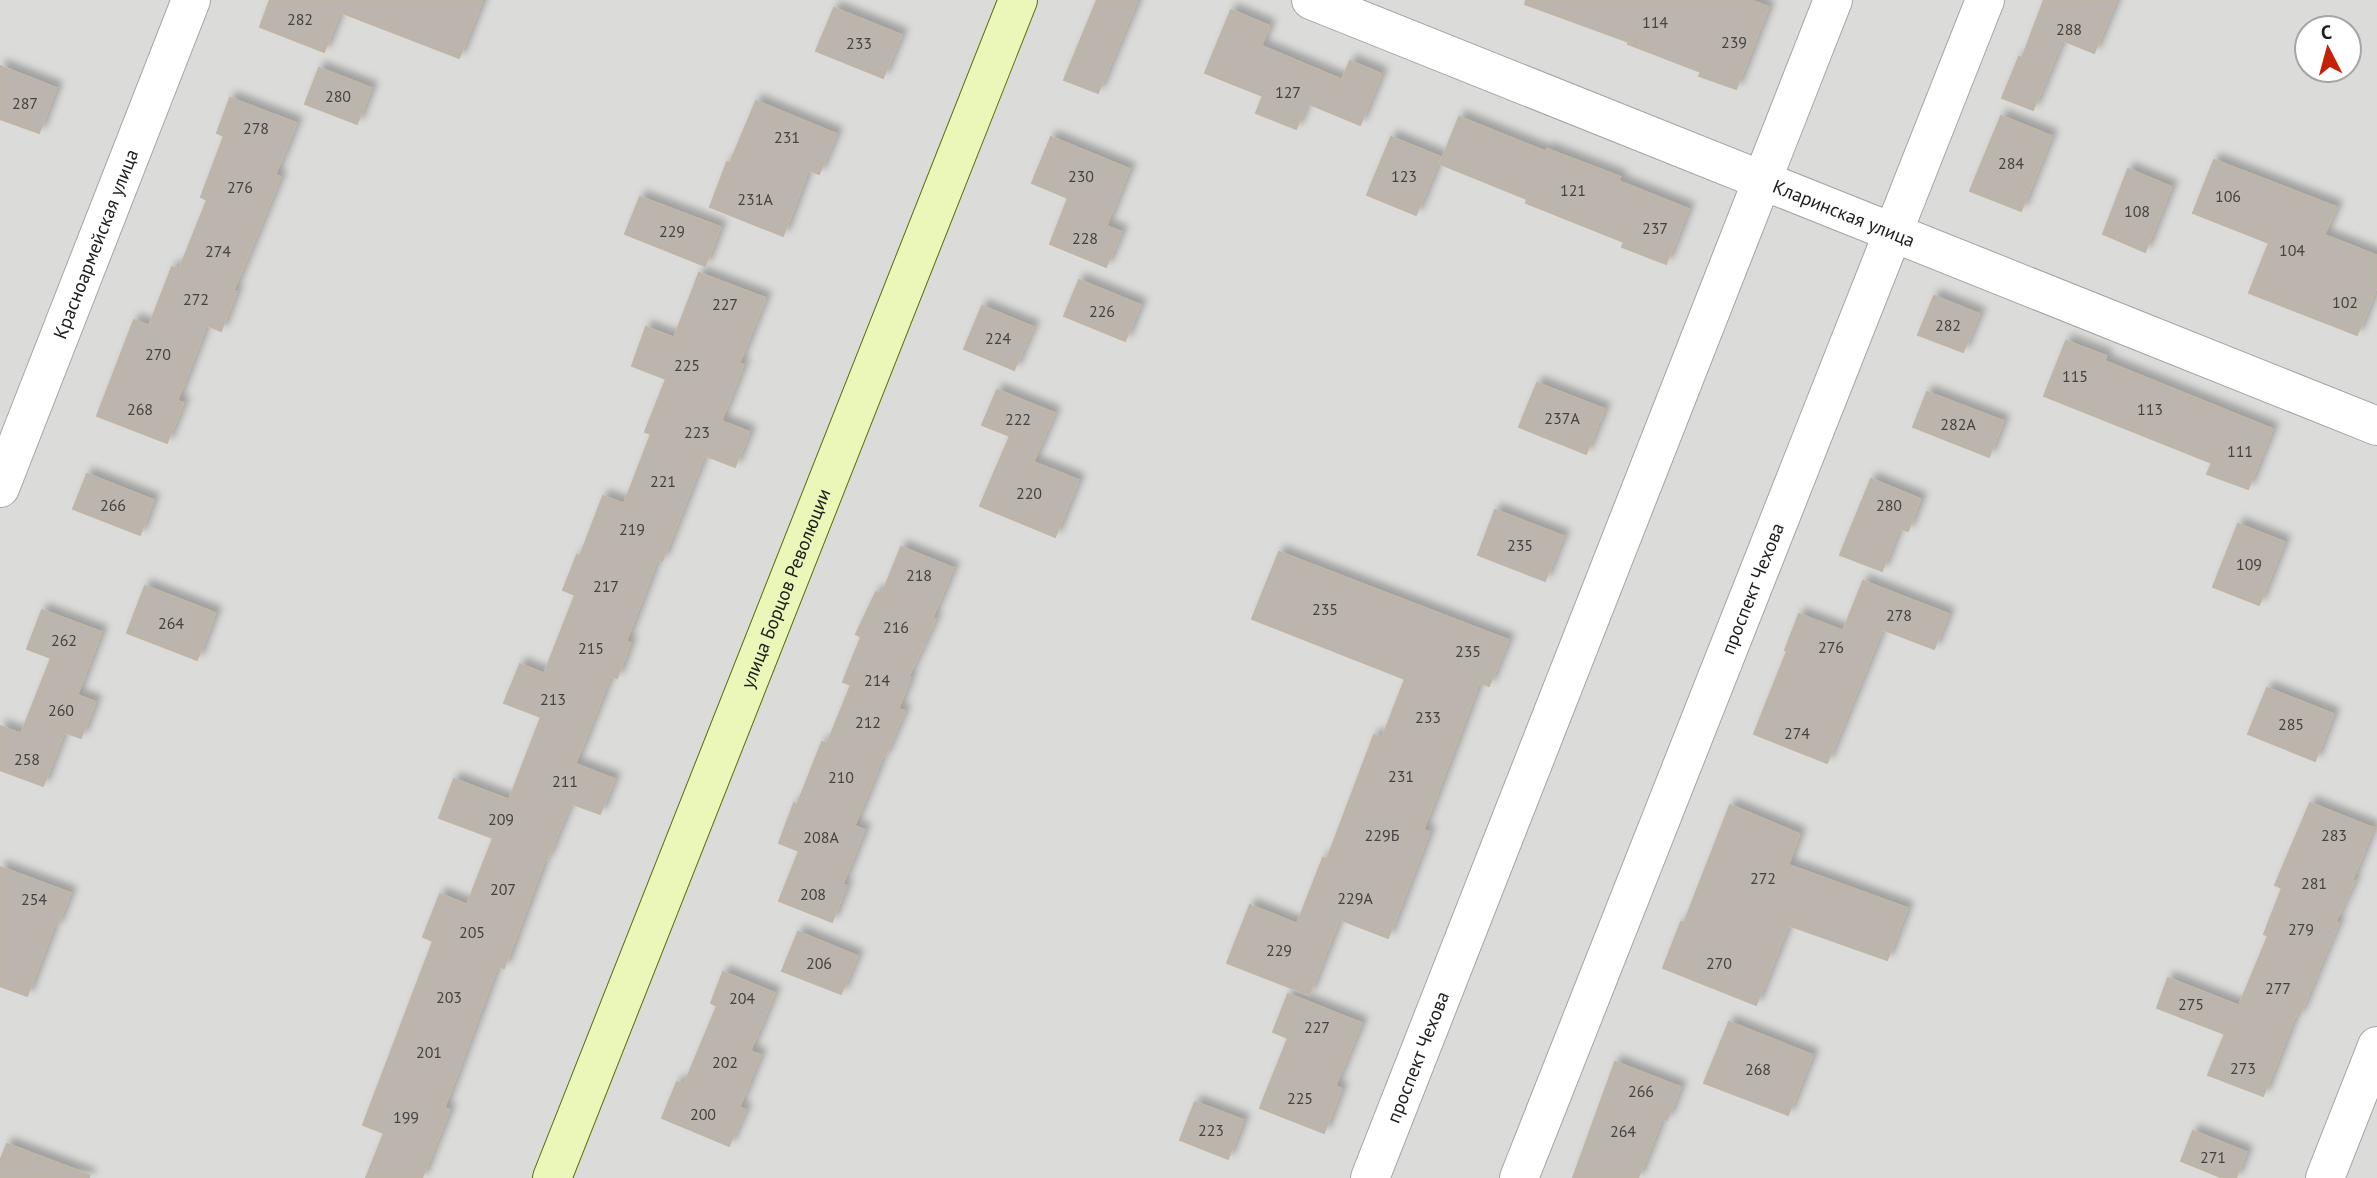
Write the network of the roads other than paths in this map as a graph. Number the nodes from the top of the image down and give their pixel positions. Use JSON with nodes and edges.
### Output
{"nodes":[{"id":1,"x":191,"y":0,"type":"edge"},
{"id":2,"x":1018,"y":0,"type":"edge"},
{"id":3,"x":1311,"y":0,"type":"edge"},
{"id":4,"x":1833,"y":0,"type":"edge"},
{"id":5,"x":1985,"y":0,"type":"edge"},
{"id":6,"x":1764,"y":180,"type":"junction"},
{"id":7,"x":1894,"y":232,"type":"junction"},
{"id":8,"x":2377,"y":426,"type":"edge"},
{"id":9,"x":0,"y":488,"type":"edge"},
{"id":10,"x":2377,"y":1046,"type":"edge"},
{"id":11,"x":552,"y":1178,"type":"edge"},
{"id":12,"x":1370,"y":1178,"type":"edge"},
{"id":13,"x":1519,"y":1178,"type":"edge"},
{"id":14,"x":2325,"y":1178,"type":"edge"}],
"edges":[{"from":1,"to":9,"type":"street","name":"Красноармейская улица"},
{"from":2,"to":11,"type":"main road","name":"улица Борцов Революции"},
{"from":3,"to":6,"type":"street","name":"Кларинская улица"},
{"from":4,"to":6,"type":"street","name":"проспект Чехова"},
{"from":5,"to":7,"type":"street","name":"проспект Чехова"},
{"from":6,"to":7,"type":"street","name":"Кларинская улица"},
{"from":6,"to":12,"type":"street","name":"проспект Чехова"},
{"from":7,"to":8,"type":"street","name":"Кларинская улица"},
{"from":7,"to":13,"type":"street","name":"проспект Чехова"},
{"from":10,"to":14,"type":"street"}]}
